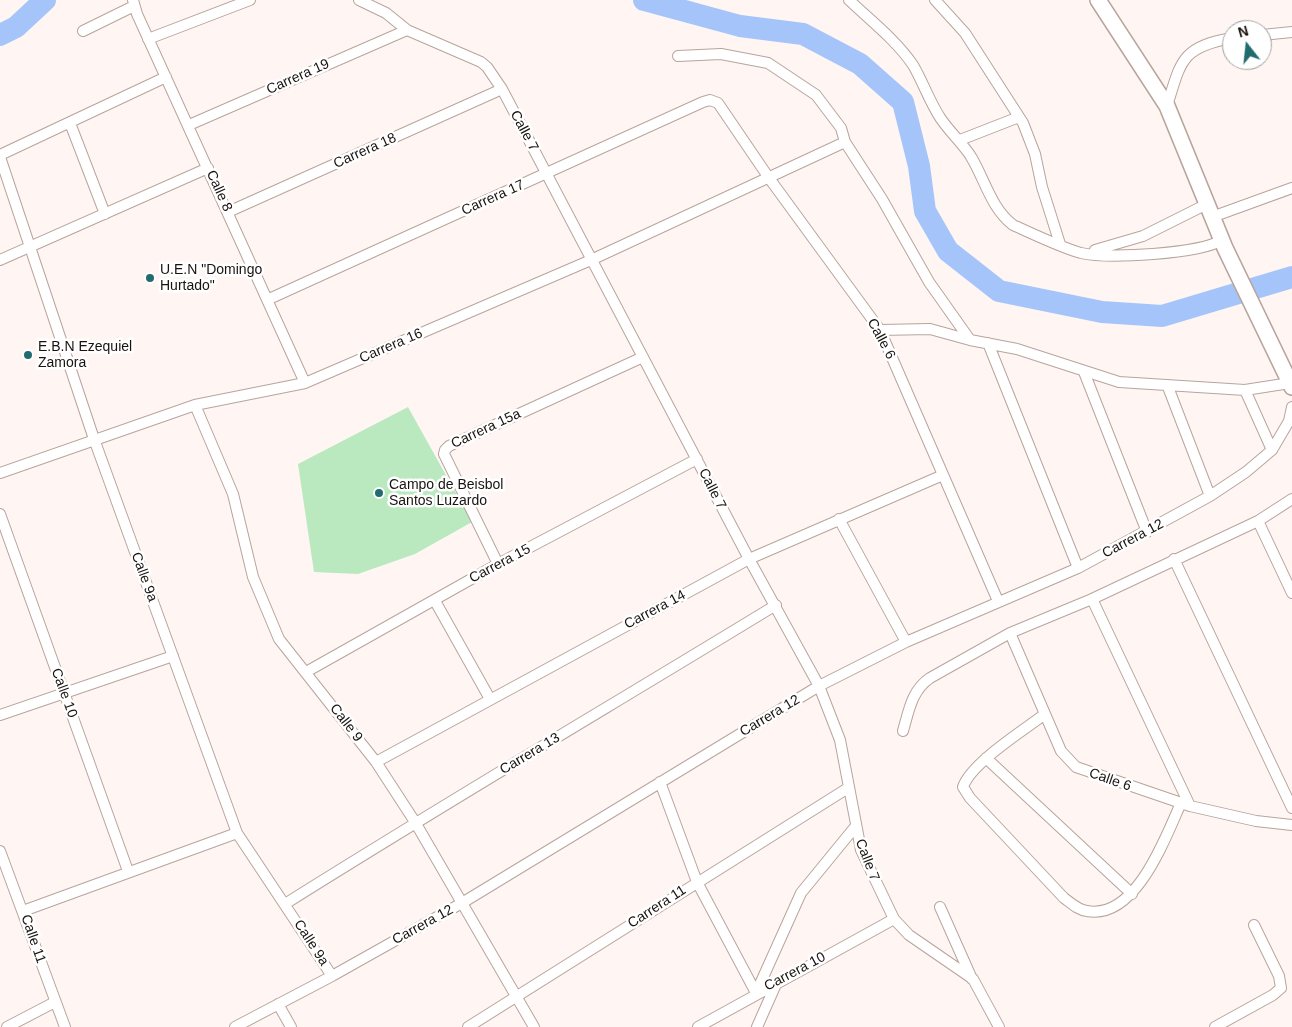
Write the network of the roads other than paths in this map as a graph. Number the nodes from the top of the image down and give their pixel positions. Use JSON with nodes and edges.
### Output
{"nodes":[{"id":1,"x":250,"y":0,"type":"edge"},
{"id":2,"x":359,"y":0,"type":"edge"},
{"id":3,"x":849,"y":0,"type":"edge"},
{"id":4,"x":934,"y":0,"type":"edge"},
{"id":5,"x":1098,"y":0,"type":"edge"},
{"id":6,"x":134,"y":3,"type":"edge"},
{"id":7,"x":407,"y":30,"type":"junction"},
{"id":8,"x":84,"y":31,"type":"dead end"},
{"id":9,"x":1292,"y":32,"type":"edge"},
{"id":10,"x":1272,"y":34,"type":"edge"},
{"id":11,"x":148,"y":39,"type":"junction"},
{"id":12,"x":1222,"y":40,"type":"edge"},
{"id":13,"x":678,"y":56,"type":"dead end"},
{"id":14,"x":166,"y":77,"type":"junction"},
{"id":15,"x":502,"y":89,"type":"junction"},
{"id":16,"x":718,"y":103,"type":"joint"},
{"id":17,"x":1167,"y":106,"type":"junction"},
{"id":18,"x":1019,"y":117,"type":"junction"},
{"id":19,"x":70,"y":123,"type":"junction"},
{"id":20,"x":189,"y":125,"type":"junction"},
{"id":21,"x":960,"y":140,"type":"junction"},
{"id":22,"x":845,"y":142,"type":"junction"},
{"id":23,"x":0,"y":156,"type":"edge"},
{"id":24,"x":208,"y":168,"type":"junction"},
{"id":25,"x":546,"y":175,"type":"junction"},
{"id":26,"x":769,"y":178,"type":"junction"},
{"id":27,"x":1292,"y":188,"type":"edge"},
{"id":28,"x":1210,"y":211,"type":"junction"},
{"id":29,"x":228,"y":212,"type":"junction"},
{"id":30,"x":105,"y":214,"type":"junction"},
{"id":31,"x":1060,"y":244,"type":"junction"},
{"id":32,"x":1223,"y":244,"type":"junction"},
{"id":33,"x":29,"y":247,"type":"junction"},
{"id":34,"x":1082,"y":253,"type":"junction"},
{"id":35,"x":0,"y":260,"type":"edge"},
{"id":36,"x":591,"y":260,"type":"junction"},
{"id":37,"x":269,"y":299,"type":"junction"},
{"id":38,"x":880,"y":330,"type":"junction"},
{"id":39,"x":970,"y":340,"type":"junction"},
{"id":40,"x":988,"y":343,"type":"junction"},
{"id":41,"x":643,"y":357,"type":"junction"},
{"id":42,"x":1084,"y":372,"type":"junction"},
{"id":43,"x":305,"y":383,"type":"junction"},
{"id":44,"x":1291,"y":385,"type":"edge"},
{"id":45,"x":1168,"y":387,"type":"junction"},
{"id":46,"x":1246,"y":390,"type":"junction"},
{"id":47,"x":195,"y":406,"type":"junction"},
{"id":48,"x":1292,"y":407,"type":"edge"},
{"id":49,"x":94,"y":439,"type":"junction"},
{"id":50,"x":1272,"y":450,"type":"junction"},
{"id":51,"x":697,"y":460,"type":"junction"},
{"id":52,"x":0,"y":474,"type":"edge"},
{"id":53,"x":943,"y":475,"type":"junction"},
{"id":54,"x":1210,"y":496,"type":"junction"},
{"id":55,"x":1292,"y":498,"type":"edge"},
{"id":56,"x":0,"y":514,"type":"edge"},
{"id":57,"x":839,"y":519,"type":"junction"},
{"id":58,"x":1258,"y":521,"type":"junction"},
{"id":59,"x":1147,"y":532,"type":"junction"},
{"id":60,"x":749,"y":559,"type":"junction"},
{"id":61,"x":1174,"y":559,"type":"junction"},
{"id":62,"x":498,"y":564,"type":"junction"},
{"id":63,"x":1078,"y":568,"type":"junction"},
{"id":64,"x":1292,"y":593,"type":"edge"},
{"id":65,"x":1092,"y":599,"type":"junction"},
{"id":66,"x":435,"y":600,"type":"junction"},
{"id":67,"x":998,"y":601,"type":"junction"},
{"id":68,"x":776,"y":605,"type":"junction"},
{"id":69,"x":1010,"y":633,"type":"junction"},
{"id":70,"x":906,"y":642,"type":"junction"},
{"id":71,"x":173,"y":656,"type":"junction"},
{"id":72,"x":306,"y":672,"type":"junction"},
{"id":73,"x":819,"y":686,"type":"junction"},
{"id":74,"x":64,"y":693,"type":"junction"},
{"id":75,"x":490,"y":699,"type":"junction"},
{"id":76,"x":1045,"y":714,"type":"junction"},
{"id":77,"x":0,"y":715,"type":"edge"},
{"id":78,"x":903,"y":731,"type":"dead end"},
{"id":79,"x":986,"y":758,"type":"junction"},
{"id":80,"x":376,"y":762,"type":"junction"},
{"id":81,"x":660,"y":782,"type":"junction"},
{"id":82,"x":848,"y":788,"type":"junction"},
{"id":83,"x":1185,"y":804,"type":"junction"},
{"id":84,"x":1292,"y":808,"type":"edge"},
{"id":85,"x":415,"y":822,"type":"junction"},
{"id":86,"x":1292,"y":825,"type":"edge"},
{"id":87,"x":855,"y":827,"type":"junction"},
{"id":88,"x":237,"y":833,"type":"junction"},
{"id":89,"x":0,"y":851,"type":"edge"},
{"id":90,"x":128,"y":871,"type":"junction"},
{"id":91,"x":697,"y":882,"type":"junction"},
{"id":92,"x":1132,"y":894,"type":"junction"},
{"id":93,"x":462,"y":903,"type":"junction"},
{"id":94,"x":285,"y":904,"type":"junction"},
{"id":95,"x":940,"y":907,"type":"dead end"},
{"id":96,"x":23,"y":911,"type":"junction"},
{"id":97,"x":894,"y":919,"type":"junction"},
{"id":98,"x":1254,"y":925,"type":"dead end"},
{"id":99,"x":332,"y":976,"type":"junction"},
{"id":100,"x":973,"y":979,"type":"junction"},
{"id":101,"x":777,"y":982,"type":"junction"},
{"id":102,"x":756,"y":993,"type":"junction"},
{"id":103,"x":517,"y":997,"type":"junction"},
{"id":104,"x":55,"y":1002,"type":"junction"},
{"id":105,"x":278,"y":1004,"type":"junction"},
{"id":106,"x":7,"y":1027,"type":"edge"},
{"id":107,"x":65,"y":1027,"type":"edge"},
{"id":108,"x":235,"y":1027,"type":"edge"},
{"id":109,"x":291,"y":1027,"type":"edge"},
{"id":110,"x":468,"y":1027,"type":"edge"},
{"id":111,"x":534,"y":1027,"type":"edge"},
{"id":112,"x":698,"y":1027,"type":"edge"},
{"id":113,"x":757,"y":1027,"type":"edge"},
{"id":114,"x":999,"y":1027,"type":"edge"},
{"id":115,"x":1215,"y":1027,"type":"edge"}],
"edges":[{"from":1,"to":11,"type":"street"},
{"from":2,"to":7,"type":"street","name":"Calle 7"},
{"from":3,"to":21,"type":"street"},
{"from":4,"to":18,"type":"street"},
{"from":5,"to":17,"type":"street"},
{"from":6,"to":8,"type":"street"},
{"from":6,"to":11,"type":"street","name":"Calle 8"},
{"from":7,"to":15,"type":"street","name":"Calle 7"},
{"from":7,"to":20,"type":"street","name":"Carrera 19"},
{"from":9,"to":10,"type":"street"},
{"from":11,"to":14,"type":"street","name":"Calle 8"},
{"from":12,"to":17,"type":"street"},
{"from":13,"to":22,"type":"street"},
{"from":14,"to":19,"type":"street"},
{"from":14,"to":20,"type":"street","name":"Calle 8"},
{"from":15,"to":25,"type":"street","name":"Calle 7"},
{"from":15,"to":29,"type":"street","name":"Carrera 18"},
{"from":16,"to":25,"type":"street","name":"Carrera 17"},
{"from":16,"to":26,"type":"street","name":"Calle 6"},
{"from":17,"to":28,"type":"street"},
{"from":18,"to":21,"type":"street"},
{"from":18,"to":31,"type":"street"},
{"from":19,"to":23,"type":"street"},
{"from":19,"to":30,"type":"street"},
{"from":20,"to":24,"type":"street","name":"Calle 8"},
{"from":21,"to":31,"type":"street"},
{"from":22,"to":26,"type":"street","name":"Carrera 16"},
{"from":22,"to":39,"type":"street"},
{"from":23,"to":33,"type":"street","name":"Calle 9a"},
{"from":24,"to":29,"type":"street","name":"Calle 8"},
{"from":24,"to":30,"type":"street"},
{"from":25,"to":36,"type":"street","name":"Calle 7"},
{"from":25,"to":37,"type":"street","name":"Carrera 17"},
{"from":26,"to":36,"type":"street","name":"Carrera 16"},
{"from":26,"to":38,"type":"street","name":"Calle 6"},
{"from":27,"to":28,"type":"street"},
{"from":28,"to":32,"type":"street"},
{"from":28,"to":34,"type":"street"},
{"from":29,"to":37,"type":"street","name":"Calle 8"},
{"from":30,"to":33,"type":"street"},
{"from":31,"to":34,"type":"street"},
{"from":32,"to":34,"type":"street"},
{"from":32,"to":44,"type":"street"},
{"from":33,"to":35,"type":"street"},
{"from":33,"to":49,"type":"street","name":"Calle 9a"},
{"from":36,"to":41,"type":"street","name":"Calle 7"},
{"from":36,"to":43,"type":"street","name":"Carrera 16"},
{"from":37,"to":43,"type":"street","name":"Calle 8"},
{"from":38,"to":39,"type":"street"},
{"from":38,"to":53,"type":"street","name":"Calle 6"},
{"from":39,"to":40,"type":"street"},
{"from":40,"to":42,"type":"street"},
{"from":40,"to":63,"type":"street"},
{"from":41,"to":51,"type":"street","name":"Calle 7"},
{"from":41,"to":62,"type":"street","name":"Carrera 15a"},
{"from":42,"to":45,"type":"street"},
{"from":42,"to":59,"type":"street"},
{"from":43,"to":47,"type":"street","name":"Carrera 16"},
{"from":44,"to":46,"type":"street"},
{"from":45,"to":46,"type":"street"},
{"from":45,"to":54,"type":"street"},
{"from":46,"to":50,"type":"street"},
{"from":47,"to":49,"type":"street","name":"Carrera 16"},
{"from":47,"to":72,"type":"street","name":"Calle 9"},
{"from":48,"to":50,"type":"street","name":"Carrera 12"},
{"from":49,"to":52,"type":"street","name":"Carrera 16"},
{"from":49,"to":71,"type":"street","name":"Calle 9a"},
{"from":50,"to":54,"type":"street","name":"Carrera 12"},
{"from":51,"to":60,"type":"street","name":"Calle 7"},
{"from":51,"to":62,"type":"street","name":"Carrera 15"},
{"from":53,"to":57,"type":"street","name":"Carrera 14"},
{"from":53,"to":67,"type":"street","name":"Calle 6"},
{"from":54,"to":59,"type":"street","name":"Carrera 12"},
{"from":55,"to":58,"type":"street"},
{"from":56,"to":74,"type":"street","name":"Calle 10"},
{"from":57,"to":60,"type":"street","name":"Carrera 14"},
{"from":57,"to":70,"type":"street"},
{"from":58,"to":61,"type":"street"},
{"from":58,"to":64,"type":"street"},
{"from":59,"to":63,"type":"street","name":"Carrera 12"},
{"from":60,"to":68,"type":"street","name":"Calle 7"},
{"from":60,"to":75,"type":"street","name":"Carrera 14"},
{"from":61,"to":65,"type":"street"},
{"from":61,"to":84,"type":"street"},
{"from":62,"to":66,"type":"street","name":"Carrera 15"},
{"from":63,"to":67,"type":"street","name":"Carrera 12"},
{"from":65,"to":69,"type":"street"},
{"from":65,"to":83,"type":"street"},
{"from":66,"to":72,"type":"street","name":"Carrera 15"},
{"from":66,"to":75,"type":"street"},
{"from":67,"to":70,"type":"street","name":"Carrera 12"},
{"from":68,"to":73,"type":"street","name":"Calle 7"},
{"from":68,"to":85,"type":"street","name":"Carrera 13"},
{"from":69,"to":76,"type":"street","name":"Calle 6"},
{"from":69,"to":78,"type":"street"},
{"from":70,"to":73,"type":"street","name":"Carrera 12"},
{"from":71,"to":74,"type":"street"},
{"from":71,"to":88,"type":"street","name":"Calle 9a"},
{"from":72,"to":80,"type":"street","name":"Calle 9"},
{"from":73,"to":81,"type":"street","name":"Carrera 12"},
{"from":73,"to":82,"type":"street","name":"Calle 7"},
{"from":74,"to":77,"type":"street"},
{"from":74,"to":90,"type":"street","name":"Calle 10"},
{"from":75,"to":80,"type":"street","name":"Carrera 14"},
{"from":76,"to":79,"type":"street"},
{"from":76,"to":83,"type":"street","name":"Calle 6"},
{"from":79,"to":92,"type":"street"},
{"from":79,"to":92,"type":"street"},
{"from":80,"to":85,"type":"street","name":"Calle 9"},
{"from":81,"to":91,"type":"street"},
{"from":81,"to":93,"type":"street","name":"Carrera 12"},
{"from":82,"to":87,"type":"street","name":"Calle 7"},
{"from":82,"to":91,"type":"street","name":"Carrera 11"},
{"from":83,"to":86,"type":"street","name":"Calle 6"},
{"from":83,"to":92,"type":"street"},
{"from":85,"to":93,"type":"street","name":"Calle 9"},
{"from":85,"to":94,"type":"street","name":"Carrera 13"},
{"from":87,"to":97,"type":"street","name":"Calle 7"},
{"from":87,"to":102,"type":"street"},
{"from":88,"to":90,"type":"street"},
{"from":88,"to":94,"type":"street","name":"Calle 9a"},
{"from":89,"to":96,"type":"street","name":"Calle 11"},
{"from":90,"to":96,"type":"street"},
{"from":91,"to":102,"type":"street"},
{"from":91,"to":103,"type":"street","name":"Carrera 11"},
{"from":93,"to":99,"type":"street","name":"Carrera 12"},
{"from":93,"to":103,"type":"street","name":"Calle 9"},
{"from":94,"to":99,"type":"street","name":"Calle 9a"},
{"from":95,"to":100,"type":"street"},
{"from":96,"to":104,"type":"street","name":"Calle 11"},
{"from":97,"to":100,"type":"street","name":"Calle 7"},
{"from":97,"to":101,"type":"street","name":"Carrera 10"},
{"from":98,"to":115,"type":"street"},
{"from":99,"to":105,"type":"street","name":"Carrera 12"},
{"from":100,"to":114,"type":"street","name":"Calle 7"},
{"from":101,"to":102,"type":"street","name":"Carrera 10"},
{"from":101,"to":113,"type":"street"},
{"from":102,"to":112,"type":"street","name":"Carrera 10"},
{"from":103,"to":110,"type":"street","name":"Carrera 11"},
{"from":103,"to":111,"type":"street","name":"Calle 9"},
{"from":104,"to":106,"type":"street"},
{"from":104,"to":107,"type":"street","name":"Calle 11"},
{"from":105,"to":108,"type":"street","name":"Carrera 12"},
{"from":105,"to":109,"type":"street"}]}
